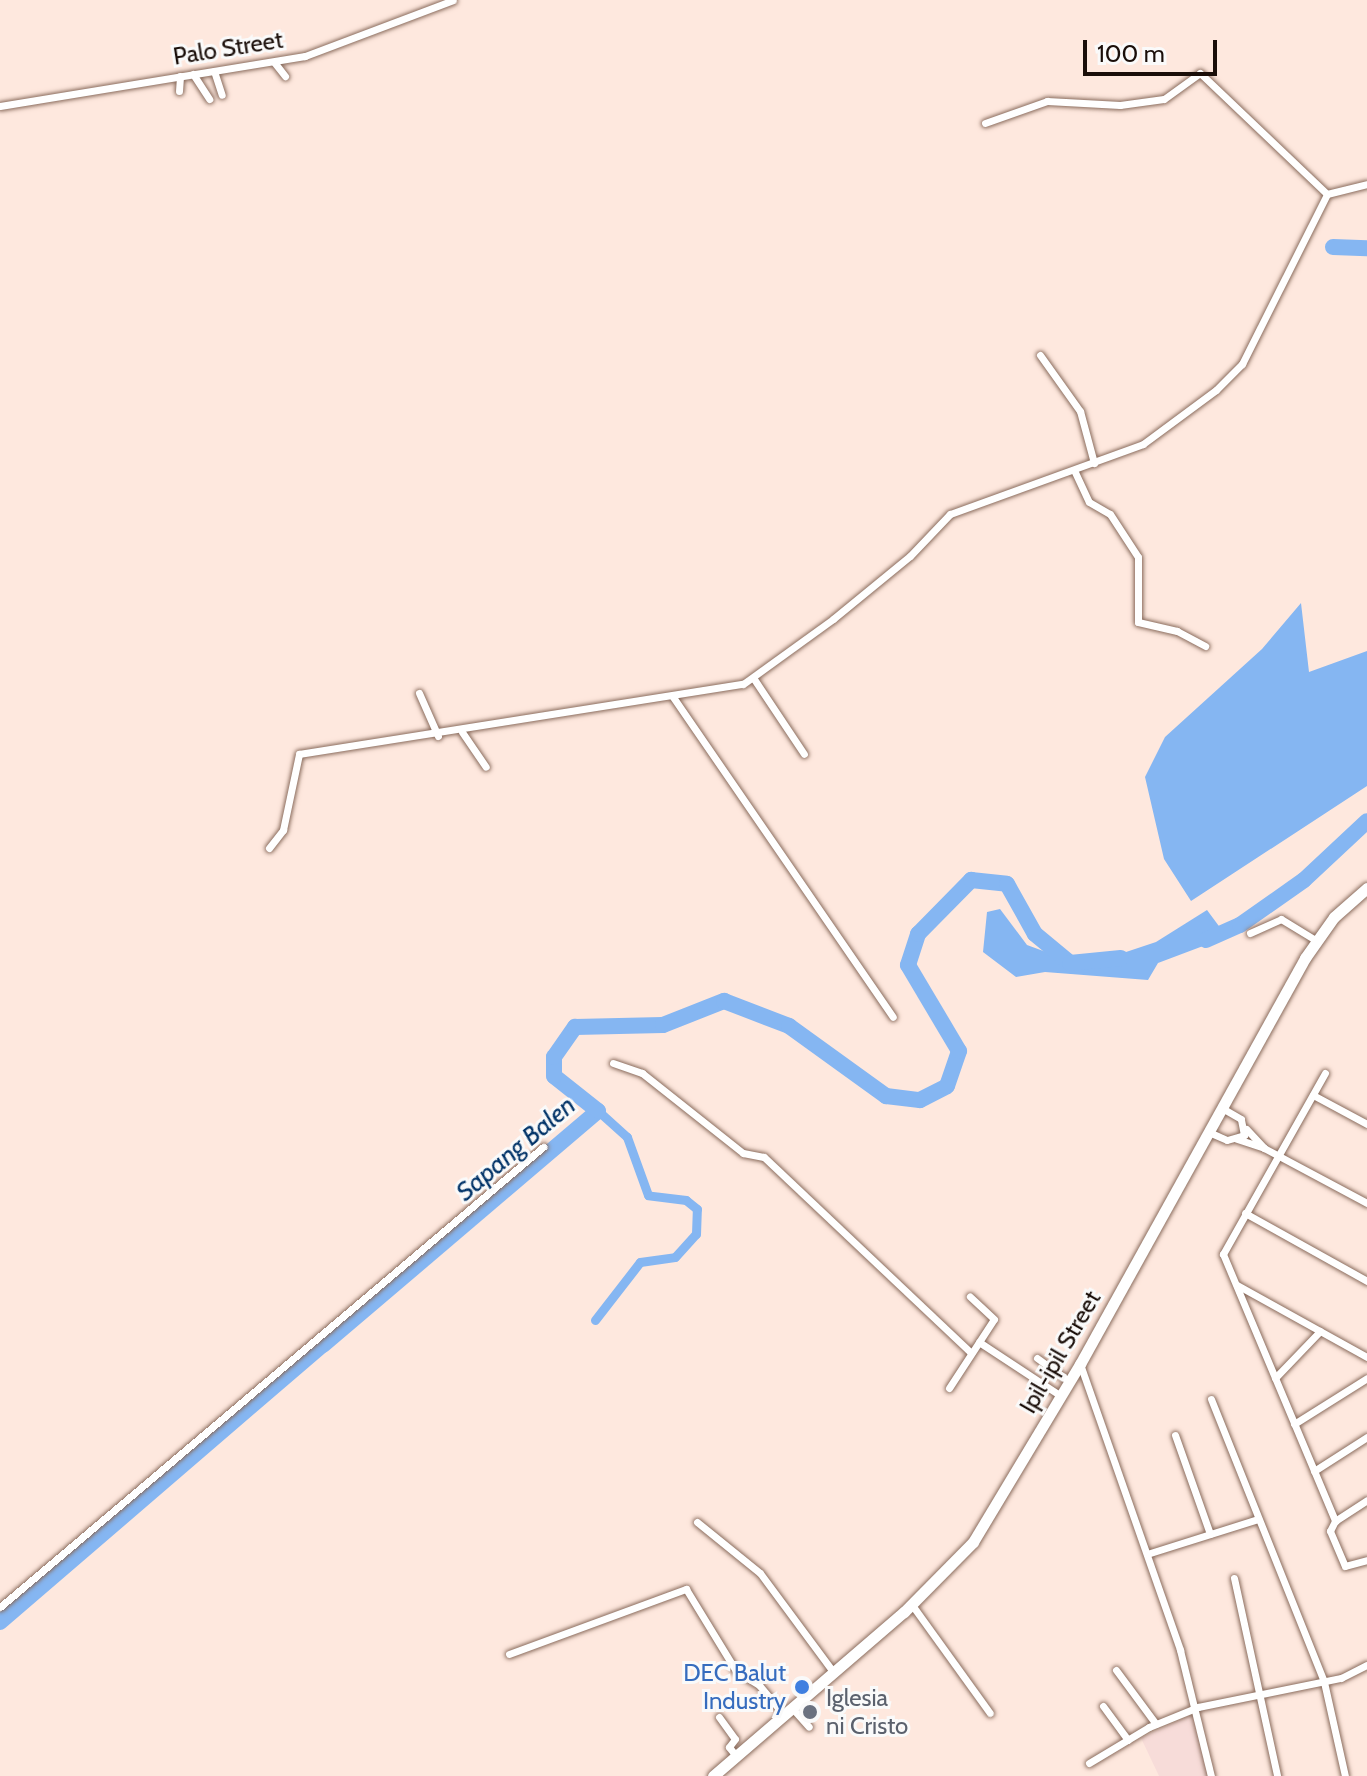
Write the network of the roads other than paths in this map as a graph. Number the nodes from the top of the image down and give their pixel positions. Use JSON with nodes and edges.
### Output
{"nodes":[{"id":1,"x":453,"y":0,"type":"edge"},
{"id":2,"x":274,"y":62,"type":"junction"},
{"id":3,"x":214,"y":71,"type":"junction"},
{"id":4,"x":193,"y":74,"type":"junction"},
{"id":5,"x":180,"y":76,"type":"junction"},
{"id":6,"x":285,"y":76,"type":"dead end"},
{"id":7,"x":179,"y":91,"type":"dead end"},
{"id":8,"x":222,"y":95,"type":"dead end"},
{"id":9,"x":209,"y":99,"type":"dead end"},
{"id":10,"x":0,"y":106,"type":"edge"},
{"id":11,"x":985,"y":123,"type":"dead end"},
{"id":12,"x":1367,"y":184,"type":"edge"},
{"id":13,"x":1327,"y":194,"type":"junction"},
{"id":14,"x":1040,"y":355,"type":"dead end"},
{"id":15,"x":1094,"y":463,"type":"junction"},
{"id":16,"x":1074,"y":470,"type":"junction"},
{"id":17,"x":1205,"y":646,"type":"dead end"},
{"id":18,"x":754,"y":679,"type":"junction"},
{"id":19,"x":419,"y":693,"type":"dead end"},
{"id":20,"x":673,"y":697,"type":"junction"},
{"id":21,"x":462,"y":732,"type":"junction"},
{"id":22,"x":438,"y":736,"type":"junction"},
{"id":23,"x":804,"y":754,"type":"dead end"},
{"id":24,"x":486,"y":767,"type":"dead end"},
{"id":25,"x":269,"y":848,"type":"dead end"},
{"id":26,"x":1367,"y":888,"type":"edge"},
{"id":27,"x":1250,"y":933,"type":"dead end"},
{"id":28,"x":1317,"y":941,"type":"junction"},
{"id":29,"x":893,"y":1017,"type":"dead end"},
{"id":30,"x":613,"y":1063,"type":"dead end"},
{"id":31,"x":1325,"y":1073,"type":"dead end"},
{"id":32,"x":1313,"y":1095,"type":"junction"},
{"id":33,"x":1224,"y":1109,"type":"junction"},
{"id":34,"x":1367,"y":1124,"type":"edge"},
{"id":35,"x":1246,"y":1129,"type":"junction"},
{"id":36,"x":1211,"y":1133,"type":"junction"},
{"id":37,"x":1237,"y":1139,"type":"junction"},
{"id":38,"x":543,"y":1147,"type":"dead end"},
{"id":39,"x":1264,"y":1148,"type":"junction"},
{"id":40,"x":1279,"y":1154,"type":"junction"},
{"id":41,"x":1367,"y":1203,"type":"edge"},
{"id":42,"x":1245,"y":1213,"type":"junction"},
{"id":43,"x":1367,"y":1281,"type":"edge"},
{"id":44,"x":1237,"y":1285,"type":"junction"},
{"id":45,"x":970,"y":1297,"type":"dead end"},
{"id":46,"x":1320,"y":1331,"type":"junction"},
{"id":47,"x":979,"y":1342,"type":"junction"},
{"id":48,"x":971,"y":1353,"type":"junction"},
{"id":49,"x":1367,"y":1357,"type":"edge"},
{"id":50,"x":1037,"y":1358,"type":"dead end"},
{"id":51,"x":1080,"y":1364,"type":"junction"},
{"id":52,"x":1275,"y":1378,"type":"junction"},
{"id":53,"x":1367,"y":1378,"type":"edge"},
{"id":54,"x":1070,"y":1382,"type":"junction"},
{"id":55,"x":949,"y":1388,"type":"dead end"},
{"id":56,"x":1061,"y":1396,"type":"junction"},
{"id":57,"x":1211,"y":1399,"type":"dead end"},
{"id":58,"x":1294,"y":1424,"type":"junction"},
{"id":59,"x":1175,"y":1435,"type":"dead end"},
{"id":60,"x":1367,"y":1437,"type":"edge"},
{"id":61,"x":1314,"y":1471,"type":"junction"},
{"id":62,"x":1367,"y":1500,"type":"edge"},
{"id":63,"x":1258,"y":1519,"type":"junction"},
{"id":64,"x":1335,"y":1521,"type":"junction"},
{"id":65,"x":697,"y":1522,"type":"dead end"},
{"id":66,"x":1210,"y":1534,"type":"junction"},
{"id":67,"x":1147,"y":1554,"type":"junction"},
{"id":68,"x":1367,"y":1560,"type":"edge"},
{"id":69,"x":1234,"y":1578,"type":"dead end"},
{"id":70,"x":912,"y":1605,"type":"junction"},
{"id":71,"x":0,"y":1607,"type":"edge"},
{"id":72,"x":509,"y":1654,"type":"dead end"},
{"id":73,"x":1367,"y":1665,"type":"edge"},
{"id":74,"x":1116,"y":1670,"type":"dead end"},
{"id":75,"x":834,"y":1673,"type":"junction"},
{"id":76,"x":1324,"y":1682,"type":"junction"},
{"id":77,"x":1262,"y":1693,"type":"junction"},
{"id":78,"x":1103,"y":1706,"type":"dead end"},
{"id":79,"x":1198,"y":1707,"type":"junction"},
{"id":80,"x":788,"y":1712,"type":"junction"},
{"id":81,"x":990,"y":1713,"type":"dead end"},
{"id":82,"x":719,"y":1717,"type":"dead end"},
{"id":83,"x":1156,"y":1724,"type":"junction"},
{"id":84,"x":809,"y":1727,"type":"dead end"},
{"id":85,"x":1128,"y":1740,"type":"junction"},
{"id":86,"x":736,"y":1756,"type":"junction"},
{"id":87,"x":1089,"y":1763,"type":"dead end"},
{"id":88,"x":713,"y":1776,"type":"edge"},
{"id":89,"x":1211,"y":1776,"type":"edge"},
{"id":90,"x":1277,"y":1776,"type":"edge"},
{"id":91,"x":1345,"y":1776,"type":"edge"}],
"edges":[{"from":1,"to":2,"type":"street","name":"Palo Street"},
{"from":2,"to":3,"type":"street","name":"Palo Street"},
{"from":2,"to":6,"type":"street"},
{"from":3,"to":4,"type":"street","name":"Palo Street"},
{"from":3,"to":8,"type":"street"},
{"from":4,"to":5,"type":"street","name":"Palo Street"},
{"from":4,"to":9,"type":"street"},
{"from":5,"to":7,"type":"street"},
{"from":5,"to":10,"type":"street","name":"Palo Street"},
{"from":11,"to":13,"type":"street"},
{"from":12,"to":13,"type":"street"},
{"from":13,"to":15,"type":"street"},
{"from":14,"to":15,"type":"street"},
{"from":15,"to":16,"type":"street"},
{"from":16,"to":17,"type":"street"},
{"from":16,"to":18,"type":"street"},
{"from":18,"to":20,"type":"street"},
{"from":18,"to":23,"type":"street"},
{"from":19,"to":22,"type":"street"},
{"from":20,"to":21,"type":"street"},
{"from":20,"to":29,"type":"street"},
{"from":21,"to":22,"type":"street"},
{"from":21,"to":24,"type":"street"},
{"from":22,"to":25,"type":"street"},
{"from":26,"to":28,"type":"street","name":"Ipil-ipil Street"},
{"from":27,"to":28,"type":"street"},
{"from":28,"to":33,"type":"street","name":"Ipil-ipil Street"},
{"from":30,"to":48,"type":"street"},
{"from":31,"to":32,"type":"street"},
{"from":32,"to":34,"type":"street"},
{"from":32,"to":40,"type":"street"},
{"from":33,"to":35,"type":"street"},
{"from":33,"to":36,"type":"street","name":"Ipil-ipil Street"},
{"from":35,"to":37,"type":"street"},
{"from":35,"to":39,"type":"street"},
{"from":36,"to":37,"type":"street"},
{"from":36,"to":51,"type":"street","name":"Ipil-ipil Street"},
{"from":37,"to":39,"type":"street"},
{"from":38,"to":71,"type":"street"},
{"from":39,"to":40,"type":"street"},
{"from":40,"to":41,"type":"street"},
{"from":40,"to":42,"type":"street"},
{"from":42,"to":43,"type":"street"},
{"from":42,"to":44,"type":"street"},
{"from":44,"to":46,"type":"street"},
{"from":44,"to":52,"type":"street"},
{"from":45,"to":47,"type":"street"},
{"from":46,"to":49,"type":"street"},
{"from":46,"to":52,"type":"street"},
{"from":47,"to":48,"type":"street"},
{"from":47,"to":56,"type":"street"},
{"from":48,"to":55,"type":"street"},
{"from":50,"to":54,"type":"street"},
{"from":51,"to":54,"type":"street","name":"Ipil-ipil Street"},
{"from":51,"to":67,"type":"street"},
{"from":52,"to":58,"type":"street"},
{"from":53,"to":58,"type":"street"},
{"from":54,"to":56,"type":"street","name":"Ipil-ipil Street"},
{"from":56,"to":70,"type":"street","name":"Ipil-ipil Street"},
{"from":57,"to":63,"type":"street"},
{"from":58,"to":61,"type":"street"},
{"from":59,"to":66,"type":"street"},
{"from":60,"to":61,"type":"street"},
{"from":61,"to":64,"type":"street"},
{"from":62,"to":64,"type":"street"},
{"from":63,"to":66,"type":"street"},
{"from":63,"to":76,"type":"street"},
{"from":64,"to":68,"type":"street"},
{"from":65,"to":75,"type":"street"},
{"from":66,"to":67,"type":"street"},
{"from":67,"to":79,"type":"street"},
{"from":69,"to":77,"type":"street"},
{"from":70,"to":75,"type":"street","name":"Ipil-ipil Street"},
{"from":70,"to":81,"type":"street"},
{"from":72,"to":80,"type":"street"},
{"from":73,"to":76,"type":"street"},
{"from":74,"to":83,"type":"street"},
{"from":75,"to":80,"type":"street","name":"Ipil-ipil Street"},
{"from":76,"to":77,"type":"street"},
{"from":76,"to":91,"type":"street"},
{"from":77,"to":79,"type":"street"},
{"from":77,"to":90,"type":"street"},
{"from":78,"to":85,"type":"street"},
{"from":79,"to":83,"type":"street"},
{"from":79,"to":89,"type":"street"},
{"from":80,"to":84,"type":"street"},
{"from":80,"to":86,"type":"street","name":"Ipil-ipil Street"},
{"from":82,"to":86,"type":"street"},
{"from":83,"to":85,"type":"street"},
{"from":85,"to":87,"type":"street"},
{"from":86,"to":88,"type":"street","name":"Ipil-ipil Street"}]}
